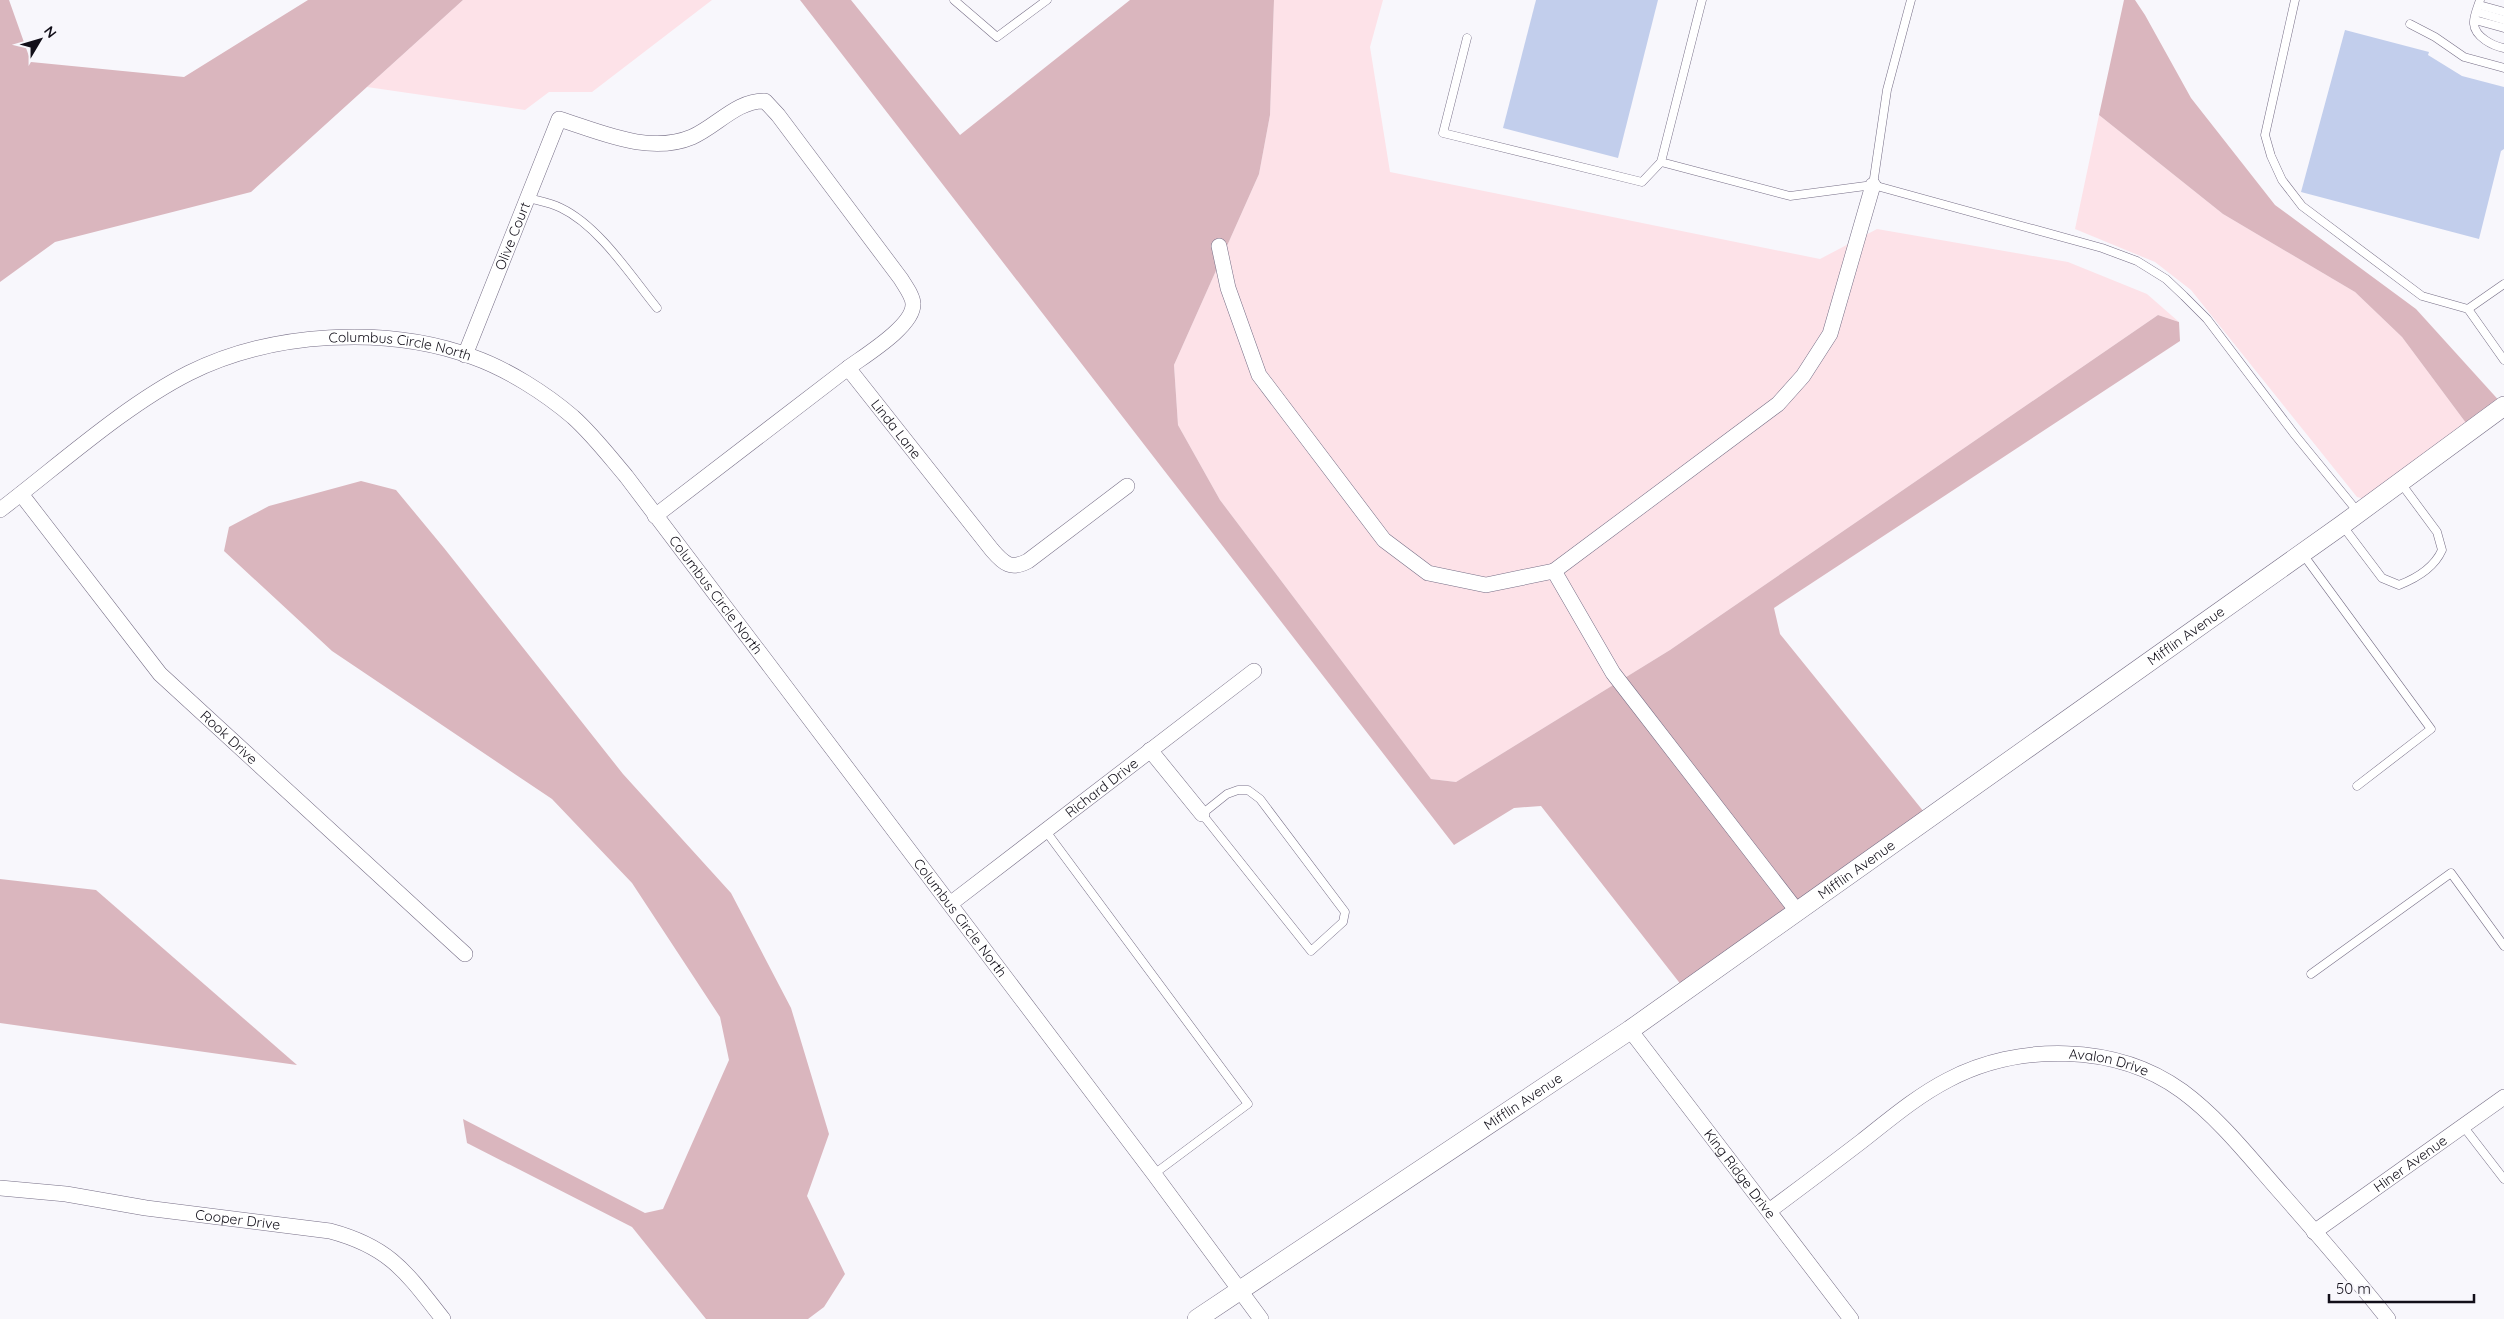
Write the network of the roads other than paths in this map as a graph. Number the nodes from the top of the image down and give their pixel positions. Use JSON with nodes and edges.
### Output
{"nodes":[{"id":1,"x":954,"y":0,"type":"edge"},
{"id":2,"x":1048,"y":0,"type":"edge"},
{"id":3,"x":1702,"y":0,"type":"edge"},
{"id":4,"x":1911,"y":0,"type":"edge"},
{"id":5,"x":2295,"y":0,"type":"edge"},
{"id":6,"x":2478,"y":8,"type":"edge"},
{"id":7,"x":2504,"y":12,"type":"edge"},
{"id":8,"x":2504,"y":20,"type":"edge"},
{"id":9,"x":2410,"y":24,"type":"dead end"},
{"id":10,"x":2504,"y":28,"type":"edge"},
{"id":11,"x":1467,"y":38,"type":"dead end"},
{"id":12,"x":2504,"y":48,"type":"edge"},
{"id":13,"x":2504,"y":68,"type":"edge"},
{"id":14,"x":1661,"y":162,"type":"junction"},
{"id":15,"x":1873,"y":185,"type":"junction"},
{"id":16,"x":528,"y":198,"type":"junction"},
{"id":17,"x":1219,"y":246,"type":"dead end"},
{"id":18,"x":2504,"y":284,"type":"edge"},
{"id":19,"x":657,"y":308,"type":"dead end"},
{"id":20,"x":2468,"y":309,"type":"junction"},
{"id":21,"x":465,"y":355,"type":"junction"},
{"id":22,"x":2504,"y":360,"type":"edge"},
{"id":23,"x":848,"y":368,"type":"junction"},
{"id":24,"x":2504,"y":406,"type":"edge"},
{"id":25,"x":2400,"y":482,"type":"junction"},
{"id":26,"x":1127,"y":486,"type":"dead end"},
{"id":27,"x":21,"y":494,"type":"junction"},
{"id":28,"x":0,"y":510,"type":"edge"},
{"id":29,"x":2359,"y":513,"type":"junction"},
{"id":30,"x":655,"y":516,"type":"junction"},
{"id":31,"x":2342,"y":525,"type":"junction"},
{"id":32,"x":2302,"y":553,"type":"junction"},
{"id":33,"x":1554,"y":571,"type":"junction"},
{"id":34,"x":1254,"y":671,"type":"dead end"},
{"id":35,"x":1150,"y":750,"type":"junction"},
{"id":36,"x":2357,"y":786,"type":"dead end"},
{"id":37,"x":1202,"y":814,"type":"junction"},
{"id":38,"x":1045,"y":830,"type":"junction"},
{"id":39,"x":950,"y":904,"type":"junction"},
{"id":40,"x":1797,"y":911,"type":"junction"},
{"id":41,"x":2504,"y":946,"type":"edge"},
{"id":42,"x":465,"y":954,"type":"dead end"},
{"id":43,"x":2311,"y":974,"type":"dead end"},
{"id":44,"x":1630,"y":1030,"type":"junction"},
{"id":45,"x":2504,"y":1097,"type":"edge"},
{"id":46,"x":2463,"y":1126,"type":"junction"},
{"id":47,"x":1154,"y":1174,"type":"junction"},
{"id":48,"x":2504,"y":1179,"type":"edge"},
{"id":49,"x":0,"y":1188,"type":"edge"},
{"id":50,"x":1769,"y":1211,"type":"junction"},
{"id":51,"x":2314,"y":1232,"type":"junction"},
{"id":52,"x":1241,"y":1289,"type":"junction"},
{"id":53,"x":443,"y":1319,"type":"edge"},
{"id":54,"x":1197,"y":1319,"type":"edge"},
{"id":55,"x":1261,"y":1319,"type":"edge"},
{"id":56,"x":1851,"y":1319,"type":"edge"},
{"id":57,"x":2388,"y":1319,"type":"edge"}],
"edges":[{"from":1,"to":2,"type":"lane"},
{"from":3,"to":14,"type":"lane"},
{"from":4,"to":15,"type":"lane"},
{"from":5,"to":20,"type":"lane"},
{"from":6,"to":7,"type":"lane"},
{"from":6,"to":8,"type":"lane"},
{"from":6,"to":10,"type":"lane"},
{"from":6,"to":12,"type":"lane"},
{"from":9,"to":13,"type":"lane"},
{"from":11,"to":14,"type":"lane"},
{"from":14,"to":15,"type":"lane"},
{"from":15,"to":29,"type":"lane"},
{"from":15,"to":33,"type":"street"},
{"from":16,"to":19,"type":"lane"},
{"from":16,"to":21,"type":"street","name":"Olive Court"},
{"from":16,"to":23,"type":"street","name":"Olive Court"},
{"from":17,"to":33,"type":"street"},
{"from":18,"to":20,"type":"lane"},
{"from":20,"to":22,"type":"lane"},
{"from":21,"to":27,"type":"street","name":"Columbus Circle North"},
{"from":21,"to":30,"type":"street","name":"Columbus Circle North"},
{"from":23,"to":26,"type":"street","name":"Linda Lane"},
{"from":23,"to":30,"type":"street"},
{"from":24,"to":25,"type":"street","name":"Mifflin Avenue"},
{"from":25,"to":29,"type":"street","name":"Mifflin Avenue"},
{"from":25,"to":31,"type":"lane"},
{"from":27,"to":28,"type":"street","name":"Columbus Circle North"},
{"from":27,"to":42,"type":"street","name":"Rook Drive"},
{"from":29,"to":31,"type":"street","name":"Mifflin Avenue"},
{"from":30,"to":39,"type":"street","name":"Columbus Circle North"},
{"from":31,"to":32,"type":"street","name":"Mifflin Avenue"},
{"from":32,"to":36,"type":"lane"},
{"from":32,"to":40,"type":"street","name":"Mifflin Avenue"},
{"from":33,"to":40,"type":"street"},
{"from":34,"to":35,"type":"street","name":"Richard Drive"},
{"from":35,"to":37,"type":"street"},
{"from":35,"to":38,"type":"street","name":"Richard Drive"},
{"from":37,"to":37,"type":"lane"},
{"from":38,"to":39,"type":"street","name":"Richard Drive"},
{"from":38,"to":47,"type":"lane"},
{"from":39,"to":47,"type":"street","name":"Columbus Circle North"},
{"from":40,"to":44,"type":"street","name":"Mifflin Avenue"},
{"from":41,"to":43,"type":"lane"},
{"from":44,"to":50,"type":"street","name":"King Ridge Drive"},
{"from":44,"to":52,"type":"street","name":"Mifflin Avenue"},
{"from":45,"to":46,"type":"street","name":"Hiner Avenue"},
{"from":46,"to":48,"type":"lane"},
{"from":46,"to":51,"type":"street","name":"Hiner Avenue"},
{"from":47,"to":52,"type":"street","name":"Columbus Circle North"},
{"from":49,"to":53,"type":"street","name":"Cooper Drive"},
{"from":50,"to":51,"type":"street","name":"Avalon Drive"},
{"from":50,"to":56,"type":"street","name":"King Ridge Drive"},
{"from":51,"to":57,"type":"street","name":"Avalon Drive"},
{"from":52,"to":54,"type":"street","name":"Mifflin Avenue"},
{"from":52,"to":55,"type":"street","name":"Columbus Circle North"}]}
